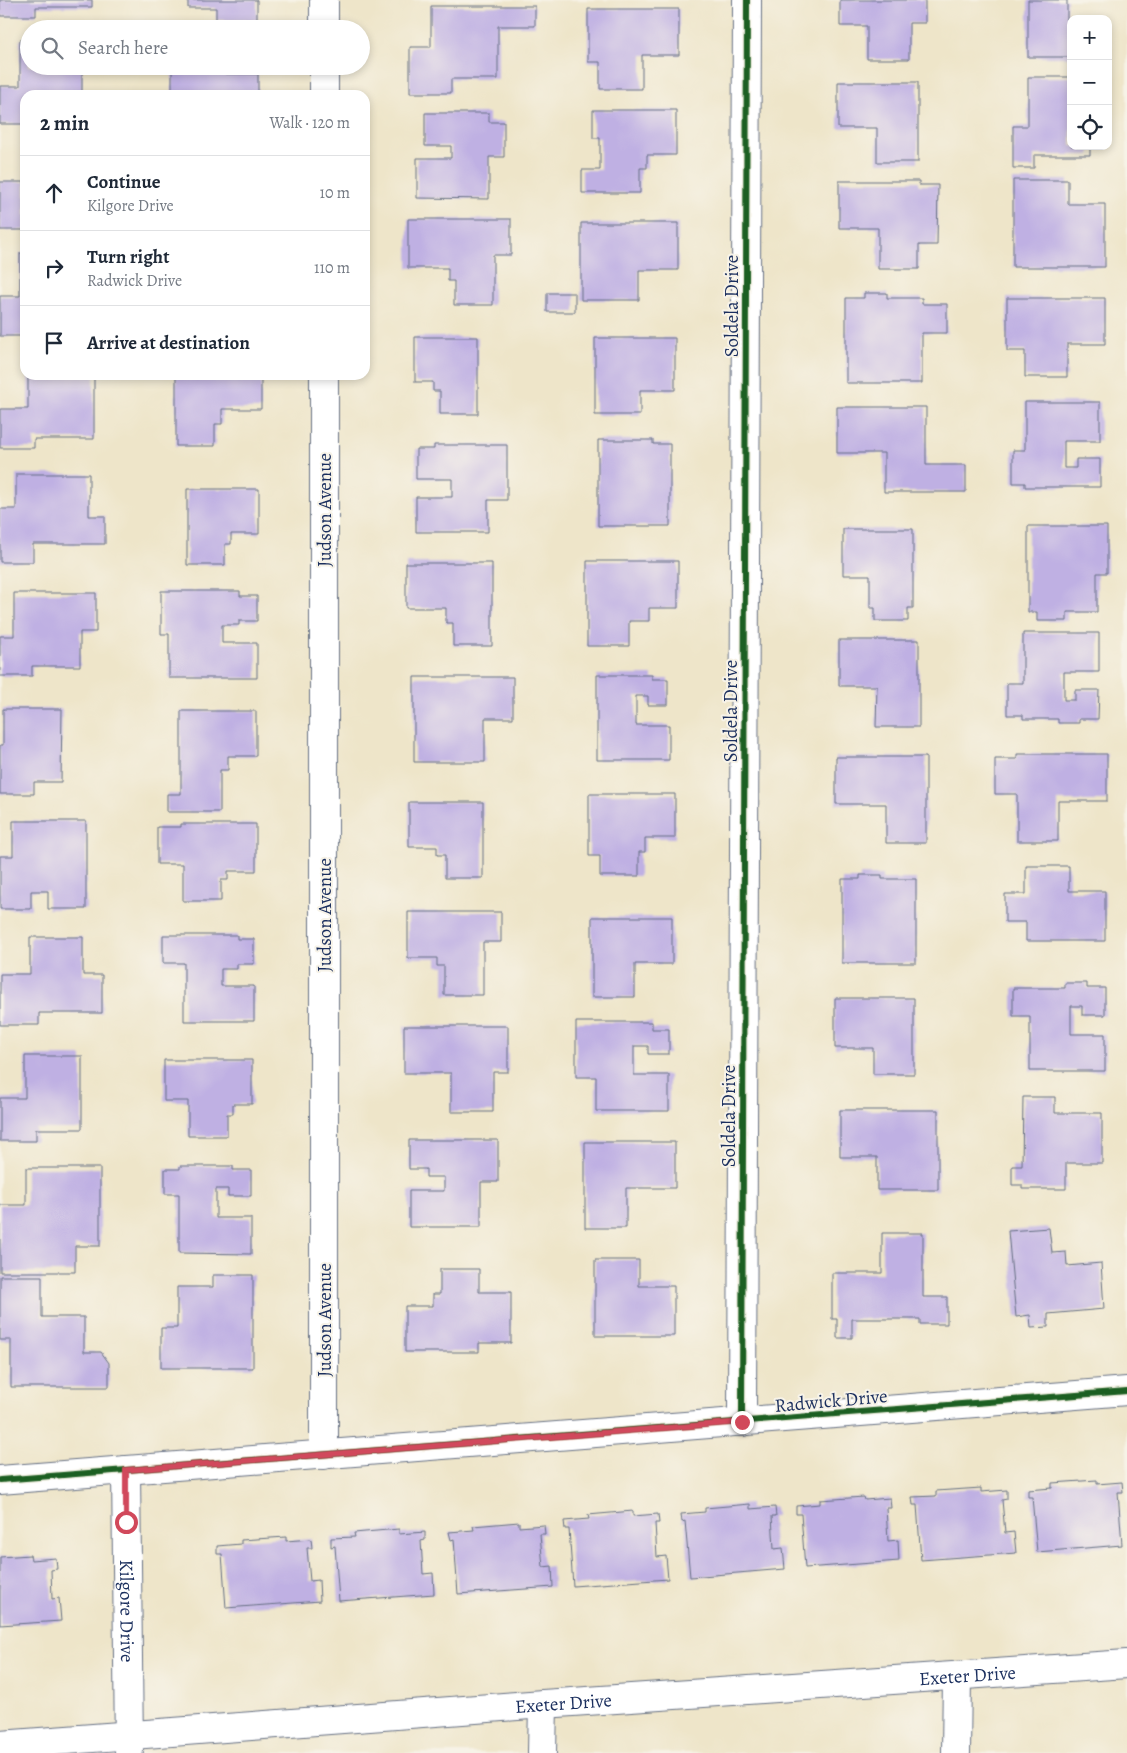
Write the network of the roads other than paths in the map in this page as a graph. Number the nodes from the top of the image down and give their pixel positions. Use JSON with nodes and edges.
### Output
{"nodes":[{"id":1,"x":324,"y":0,"type":"edge"},
{"id":2,"x":747,"y":0,"type":"edge"},
{"id":3,"x":324,"y":20,"type":"edge"},
{"id":4,"x":324,"y":75,"type":"edge"},
{"id":5,"x":324,"y":90,"type":"edge"},
{"id":6,"x":324,"y":380,"type":"edge"},
{"id":7,"x":1127,"y":1391,"type":"edge"},
{"id":8,"x":742,"y":1422,"type":"junction"},
{"id":9,"x":324,"y":1454,"type":"junction"},
{"id":10,"x":126,"y":1470,"type":"junction"},
{"id":11,"x":0,"y":1480,"type":"edge"},
{"id":12,"x":1127,"y":1664,"type":"edge"},
{"id":13,"x":956,"y":1676,"type":"junction"},
{"id":14,"x":543,"y":1704,"type":"junction"},
{"id":15,"x":129,"y":1744,"type":"edge"},
{"id":16,"x":0,"y":1745,"type":"edge"},
{"id":17,"x":542,"y":1753,"type":"edge"},
{"id":18,"x":956,"y":1753,"type":"edge"}],
"edges":[{"from":1,"to":3,"type":"street"},
{"from":2,"to":8,"type":"street","name":"Soldela Drive"},
{"from":4,"to":5,"type":"street"},
{"from":6,"to":9,"type":"street","name":"Judson Avenue"},
{"from":7,"to":8,"type":"street","name":"Radwick Drive"},
{"from":8,"to":9,"type":"street","name":"Radwick Drive"},
{"from":9,"to":10,"type":"street","name":"Radwick Drive"},
{"from":10,"to":11,"type":"street","name":"Radwick Drive"},
{"from":10,"to":15,"type":"street","name":"Kilgore Drive"},
{"from":12,"to":13,"type":"street","name":"Exeter Drive"},
{"from":13,"to":14,"type":"street","name":"Exeter Drive"},
{"from":13,"to":18,"type":"street"},
{"from":14,"to":15,"type":"street","name":"Exeter Drive"},
{"from":14,"to":17,"type":"street"},
{"from":15,"to":16,"type":"street","name":"Exeter Drive"}]}
